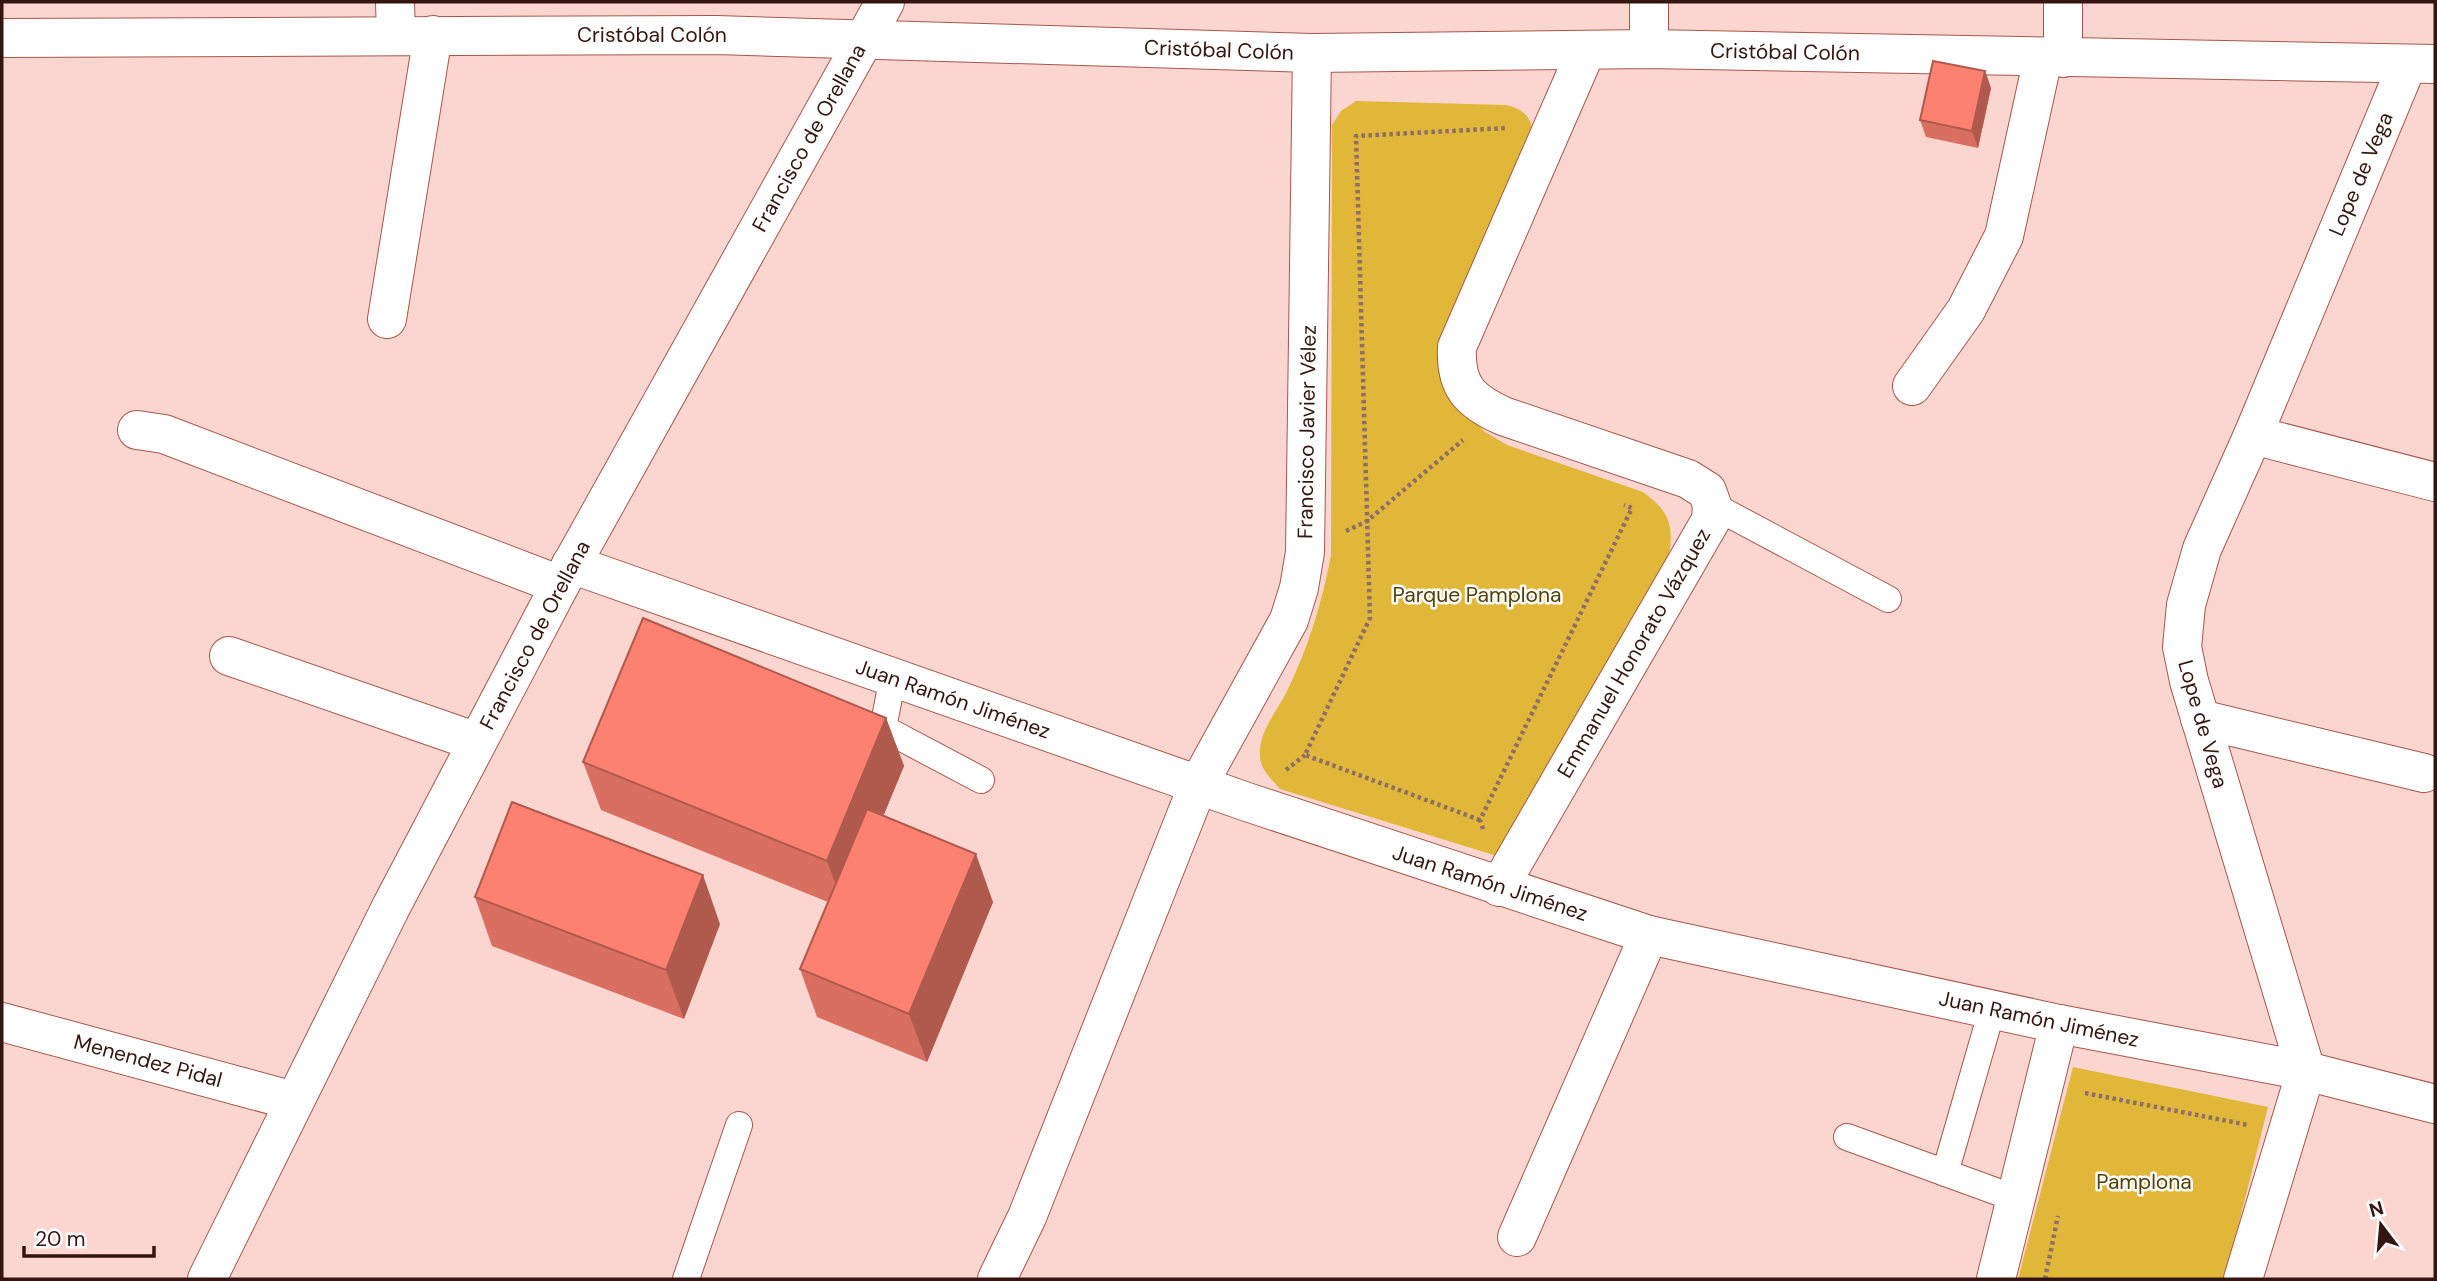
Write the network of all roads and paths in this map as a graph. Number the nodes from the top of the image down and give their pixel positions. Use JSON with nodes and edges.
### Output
{"nodes":[{"id":1,"x":884,"y":2,"type":"edge"},
{"id":2,"x":1649,"y":2,"type":"edge"},
{"id":3,"x":2063,"y":2,"type":"edge"},
{"id":4,"x":395,"y":18,"type":"edge"},
{"id":5,"x":716,"y":18,"type":"edge"},
{"id":6,"x":433,"y":34,"type":"junction"},
{"id":7,"x":2,"y":38,"type":"edge"},
{"id":8,"x":863,"y":40,"type":"junction"},
{"id":9,"x":1649,"y":48,"type":"junction"},
{"id":10,"x":1586,"y":51,"type":"junction"},
{"id":11,"x":1312,"y":53,"type":"junction"},
{"id":12,"x":2053,"y":58,"type":"junction"},
{"id":13,"x":2421,"y":64,"type":"edge"},
{"id":14,"x":1505,"y":140,"type":"dead end"},
{"id":15,"x":387,"y":319,"type":"dead end"},
{"id":16,"x":1912,"y":386,"type":"dead end"},
{"id":17,"x":1503,"y":416,"type":"junction"},
{"id":18,"x":1457,"y":429,"type":"dead end"},
{"id":19,"x":137,"y":430,"type":"dead end"},
{"id":20,"x":2253,"y":435,"type":"junction"},
{"id":21,"x":1462,"y":440,"type":"junction"},
{"id":22,"x":1475,"y":445,"type":"dead end"},
{"id":23,"x":2435,"y":482,"type":"edge"},
{"id":24,"x":1620,"y":503,"type":"dead end"},
{"id":25,"x":1712,"y":505,"type":"junction"},
{"id":26,"x":1367,"y":521,"type":"junction"},
{"id":27,"x":1305,"y":552,"type":"junction"},
{"id":28,"x":566,"y":574,"type":"junction"},
{"id":29,"x":1888,"y":599,"type":"dead end"},
{"id":30,"x":229,"y":656,"type":"dead end"},
{"id":31,"x":894,"y":677,"type":"junction"},
{"id":32,"x":2200,"y":719,"type":"junction"},
{"id":33,"x":477,"y":742,"type":"junction"},
{"id":34,"x":2424,"y":773,"type":"dead end"},
{"id":35,"x":981,"y":780,"type":"dead end"},
{"id":36,"x":1198,"y":785,"type":"junction"},
{"id":37,"x":1499,"y":887,"type":"junction"},
{"id":38,"x":1649,"y":935,"type":"junction"},
{"id":39,"x":1992,"y":1010,"type":"junction"},
{"id":40,"x":2,"y":1022,"type":"edge"},
{"id":41,"x":2059,"y":1024,"type":"junction"},
{"id":42,"x":2306,"y":1071,"type":"junction"},
{"id":43,"x":294,"y":1101,"type":"junction"},
{"id":44,"x":2435,"y":1104,"type":"edge"},
{"id":45,"x":2081,"y":1106,"type":"dead end"},
{"id":46,"x":739,"y":1125,"type":"dead end"},
{"id":47,"x":2249,"y":1126,"type":"dead end"},
{"id":48,"x":1847,"y":1137,"type":"dead end"},
{"id":49,"x":1945,"y":1172,"type":"junction"},
{"id":50,"x":2017,"y":1199,"type":"junction"},
{"id":51,"x":2059,"y":1213,"type":"dead end"},
{"id":52,"x":1517,"y":1237,"type":"dead end"},
{"id":53,"x":207,"y":1279,"type":"edge"},
{"id":54,"x":686,"y":1279,"type":"edge"},
{"id":55,"x":997,"y":1279,"type":"edge"},
{"id":56,"x":1996,"y":1279,"type":"edge"},
{"id":57,"x":2045,"y":1279,"type":"edge"},
{"id":58,"x":2243,"y":1279,"type":"edge"}],
"edges":[{"from":1,"to":8,"type":"street","name":"Francisco de Orellana"},
{"from":2,"to":9,"type":"street"},
{"from":3,"to":12,"type":"street"},
{"from":4,"to":6,"type":"street","name":"Cristóbal Colón"},
{"from":4,"to":7,"type":"street","name":"Cristóbal Colón"},
{"from":5,"to":6,"type":"street","name":"Cristóbal Colón"},
{"from":5,"to":8,"type":"street","name":"Cristóbal Colón"},
{"from":6,"to":15,"type":"street"},
{"from":8,"to":11,"type":"street","name":"Cristóbal Colón"},
{"from":8,"to":28,"type":"street","name":"Francisco de Orellana"},
{"from":9,"to":10,"type":"street","name":"Cristóbal Colón"},
{"from":9,"to":12,"type":"street","name":"Cristóbal Colón"},
{"from":10,"to":11,"type":"street","name":"Cristóbal Colón"},
{"from":10,"to":17,"type":"street","name":"Emmanuel Honorato Vázquez"},
{"from":11,"to":27,"type":"street","name":"Francisco Javier Vélez"},
{"from":12,"to":13,"type":"street","name":"Cristóbal Colón"},
{"from":12,"to":16,"type":"street"},
{"from":13,"to":20,"type":"street","name":"Lope de Vega"},
{"from":14,"to":26,"type":"path"},
{"from":17,"to":21,"type":"path"},
{"from":17,"to":25,"type":"street","name":"Emmanuel Honorato Vázquez"},
{"from":18,"to":21,"type":"path"},
{"from":19,"to":28,"type":"street","name":"Juan Ramón Jiménez"},
{"from":20,"to":23,"type":"street"},
{"from":20,"to":32,"type":"street","name":"Lope de Vega"},
{"from":21,"to":22,"type":"path"},
{"from":21,"to":26,"type":"path"},
{"from":24,"to":26,"type":"path"},
{"from":25,"to":29,"type":"lane"},
{"from":25,"to":37,"type":"street","name":"Emmanuel Honorato Vázquez"},
{"from":26,"to":27,"type":"path"},
{"from":27,"to":36,"type":"street","name":"Francisco Javier Vélez"},
{"from":28,"to":31,"type":"street","name":"Juan Ramón Jiménez"},
{"from":28,"to":33,"type":"street","name":"Francisco de Orellana"},
{"from":30,"to":33,"type":"street"},
{"from":31,"to":35,"type":"lane"},
{"from":31,"to":36,"type":"street","name":"Juan Ramón Jiménez"},
{"from":32,"to":34,"type":"street"},
{"from":32,"to":42,"type":"street","name":"Lope de Vega"},
{"from":33,"to":43,"type":"street","name":"Francisco de Orellana"},
{"from":36,"to":37,"type":"street","name":"Juan Ramón Jiménez"},
{"from":36,"to":55,"type":"street","name":"Francisco Javier Vélez"},
{"from":37,"to":38,"type":"street","name":"Juan Ramón Jiménez"},
{"from":38,"to":39,"type":"street","name":"Juan Ramón Jiménez"},
{"from":38,"to":52,"type":"street"},
{"from":39,"to":41,"type":"street","name":"Juan Ramón Jiménez"},
{"from":39,"to":49,"type":"lane"},
{"from":40,"to":43,"type":"street","name":"Menendez Pidal"},
{"from":41,"to":42,"type":"street","name":"Juan Ramón Jiménez"},
{"from":41,"to":50,"type":"street"},
{"from":42,"to":44,"type":"street","name":"Juan Ramón Jiménez"},
{"from":42,"to":58,"type":"street"},
{"from":43,"to":53,"type":"street","name":"Francisco de Orellana"},
{"from":45,"to":47,"type":"path"},
{"from":46,"to":54,"type":"lane"},
{"from":48,"to":49,"type":"lane"},
{"from":49,"to":50,"type":"lane"},
{"from":50,"to":56,"type":"street"},
{"from":51,"to":57,"type":"path"}]}
